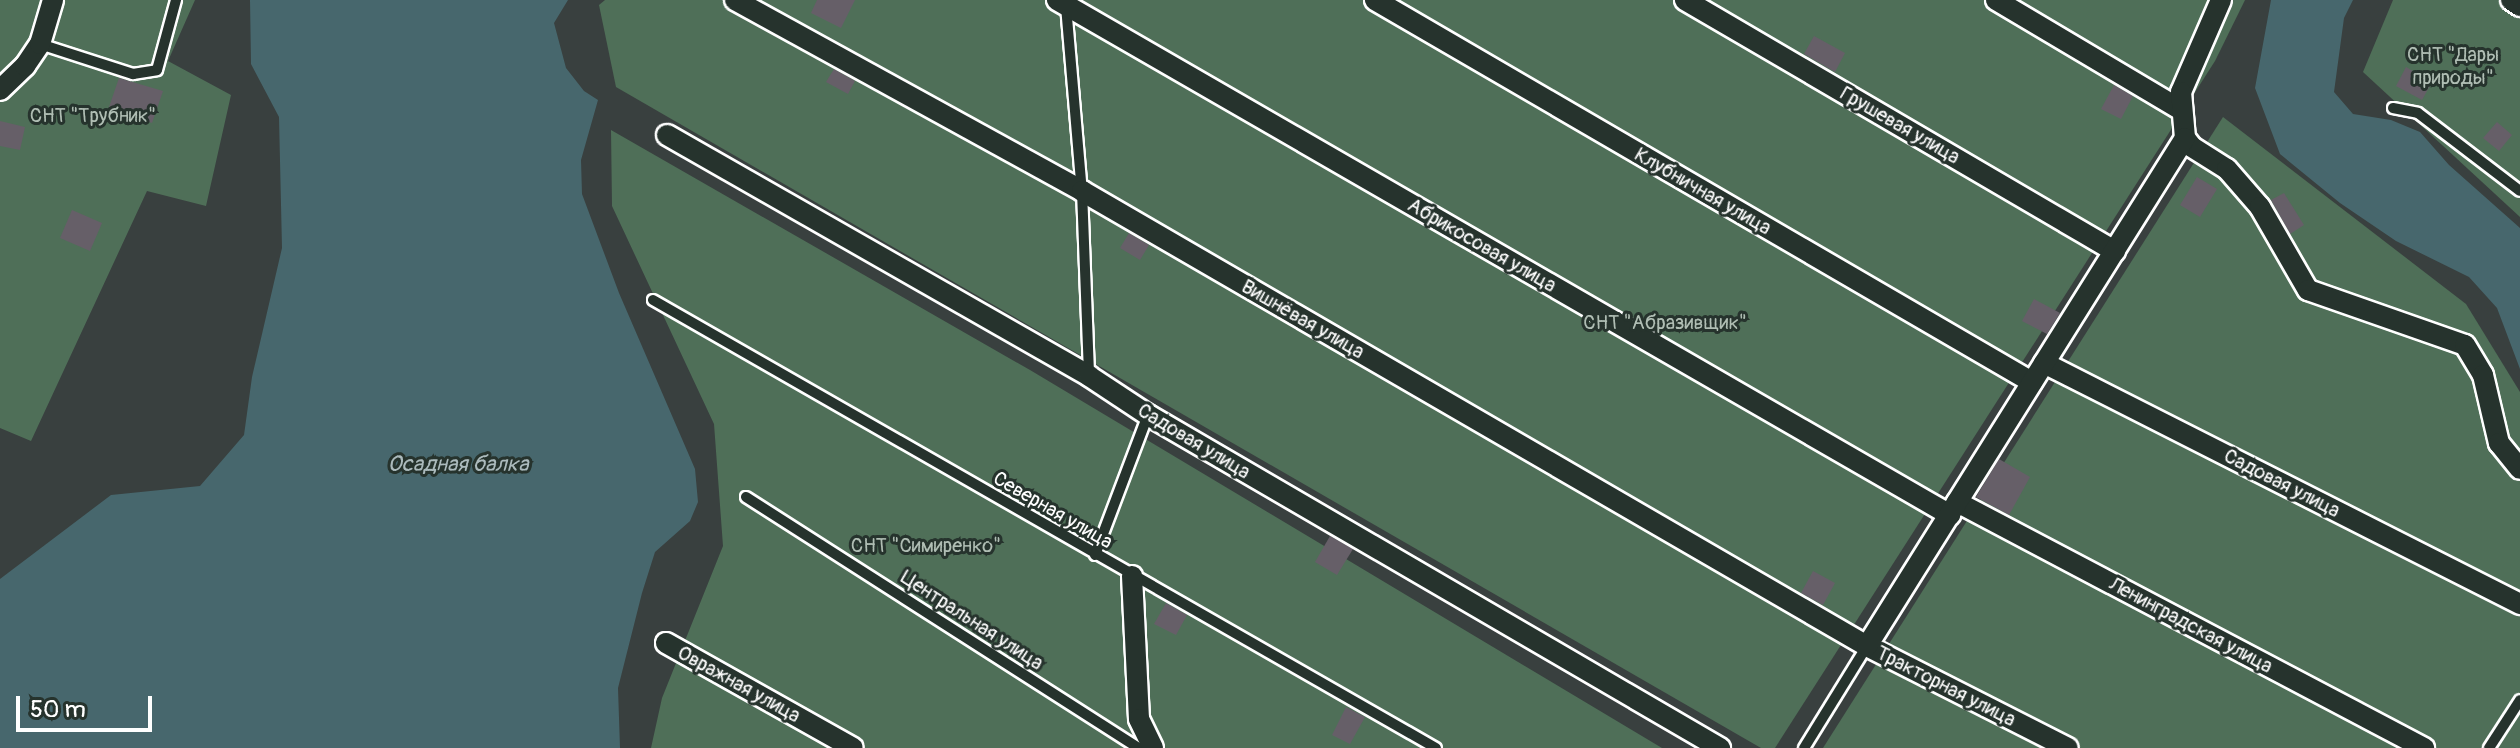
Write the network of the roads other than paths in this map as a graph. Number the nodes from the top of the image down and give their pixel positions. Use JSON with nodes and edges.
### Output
{"nodes":[{"id":1,"x":53,"y":0,"type":"edge"},
{"id":2,"x":176,"y":0,"type":"edge"},
{"id":3,"x":735,"y":0,"type":"edge"},
{"id":4,"x":1375,"y":0,"type":"edge"},
{"id":5,"x":1685,"y":0,"type":"edge"},
{"id":6,"x":1996,"y":0,"type":"edge"},
{"id":7,"x":2221,"y":0,"type":"edge"},
{"id":8,"x":2511,"y":0,"type":"edge"},
{"id":9,"x":1063,"y":2,"type":"edge"},
{"id":10,"x":2520,"y":6,"type":"edge"},
{"id":11,"x":40,"y":44,"type":"junction"},
{"id":12,"x":0,"y":90,"type":"edge"},
{"id":13,"x":2393,"y":108,"type":"dead end"},
{"id":14,"x":2181,"y":110,"type":"junction"},
{"id":15,"x":667,"y":135,"type":"dead end"},
{"id":16,"x":2185,"y":138,"type":"junction"},
{"id":17,"x":1082,"y":191,"type":"junction"},
{"id":18,"x":2520,"y":191,"type":"edge"},
{"id":19,"x":2115,"y":251,"type":"junction"},
{"id":20,"x":653,"y":300,"type":"dead end"},
{"id":21,"x":2044,"y":363,"type":"junction"},
{"id":22,"x":1089,"y":376,"type":"junction"},
{"id":23,"x":2032,"y":382,"type":"junction"},
{"id":24,"x":1148,"y":415,"type":"junction"},
{"id":25,"x":2520,"y":469,"type":"edge"},
{"id":26,"x":746,"y":497,"type":"dead end"},
{"id":27,"x":1954,"y":509,"type":"junction"},
{"id":28,"x":1095,"y":555,"type":"junction"},
{"id":29,"x":1132,"y":576,"type":"junction"},
{"id":30,"x":2520,"y":604,"type":"edge"},
{"id":31,"x":666,"y":643,"type":"dead end"},
{"id":32,"x":1867,"y":646,"type":"junction"},
{"id":33,"x":2520,"y":700,"type":"edge"},
{"id":34,"x":853,"y":748,"type":"edge"},
{"id":35,"x":1138,"y":748,"type":"edge"},
{"id":36,"x":1153,"y":748,"type":"edge"},
{"id":37,"x":1436,"y":748,"type":"edge"},
{"id":38,"x":1720,"y":748,"type":"edge"},
{"id":39,"x":1804,"y":748,"type":"edge"},
{"id":40,"x":2068,"y":748,"type":"edge"},
{"id":41,"x":2424,"y":748,"type":"edge"},
{"id":42,"x":2489,"y":748,"type":"edge"}],
"edges":[{"from":1,"to":11,"type":"street"},
{"from":2,"to":11,"type":"lane"},
{"from":3,"to":17,"type":"street","name":"Вишнёвая улица"},
{"from":4,"to":23,"type":"street","name":"Клубничная улица"},
{"from":5,"to":19,"type":"street","name":"Грушевая улица"},
{"from":6,"to":14,"type":"street"},
{"from":7,"to":14,"type":"street"},
{"from":8,"to":10,"type":"street"},
{"from":9,"to":17,"type":"lane"},
{"from":9,"to":27,"type":"street","name":"Абрикосовая улица"},
{"from":11,"to":12,"type":"street"},
{"from":13,"to":18,"type":"lane"},
{"from":14,"to":16,"type":"street"},
{"from":15,"to":22,"type":"street","name":"Садовая улица"},
{"from":16,"to":19,"type":"street"},
{"from":16,"to":25,"type":"street"},
{"from":17,"to":22,"type":"lane"},
{"from":17,"to":32,"type":"street","name":"Вишнёвая улица"},
{"from":19,"to":21,"type":"street"},
{"from":20,"to":28,"type":"lane","name":"Северная улица"},
{"from":21,"to":23,"type":"street"},
{"from":21,"to":30,"type":"street","name":"Садовая улица"},
{"from":22,"to":24,"type":"street","name":"Садовая улица"},
{"from":23,"to":27,"type":"street"},
{"from":24,"to":28,"type":"lane"},
{"from":24,"to":38,"type":"street","name":"Садовая улица"},
{"from":26,"to":35,"type":"lane","name":"Центральная улица"},
{"from":27,"to":32,"type":"street"},
{"from":27,"to":41,"type":"street","name":"Ленинградская улица"},
{"from":28,"to":29,"type":"lane","name":"Северная улица"},
{"from":29,"to":36,"type":"street"},
{"from":29,"to":37,"type":"lane","name":"Северная улица"},
{"from":31,"to":34,"type":"street","name":"Овражная улица"},
{"from":32,"to":39,"type":"lane"},
{"from":32,"to":40,"type":"street","name":"Тракторная улица"},
{"from":33,"to":42,"type":"lane"}]}
